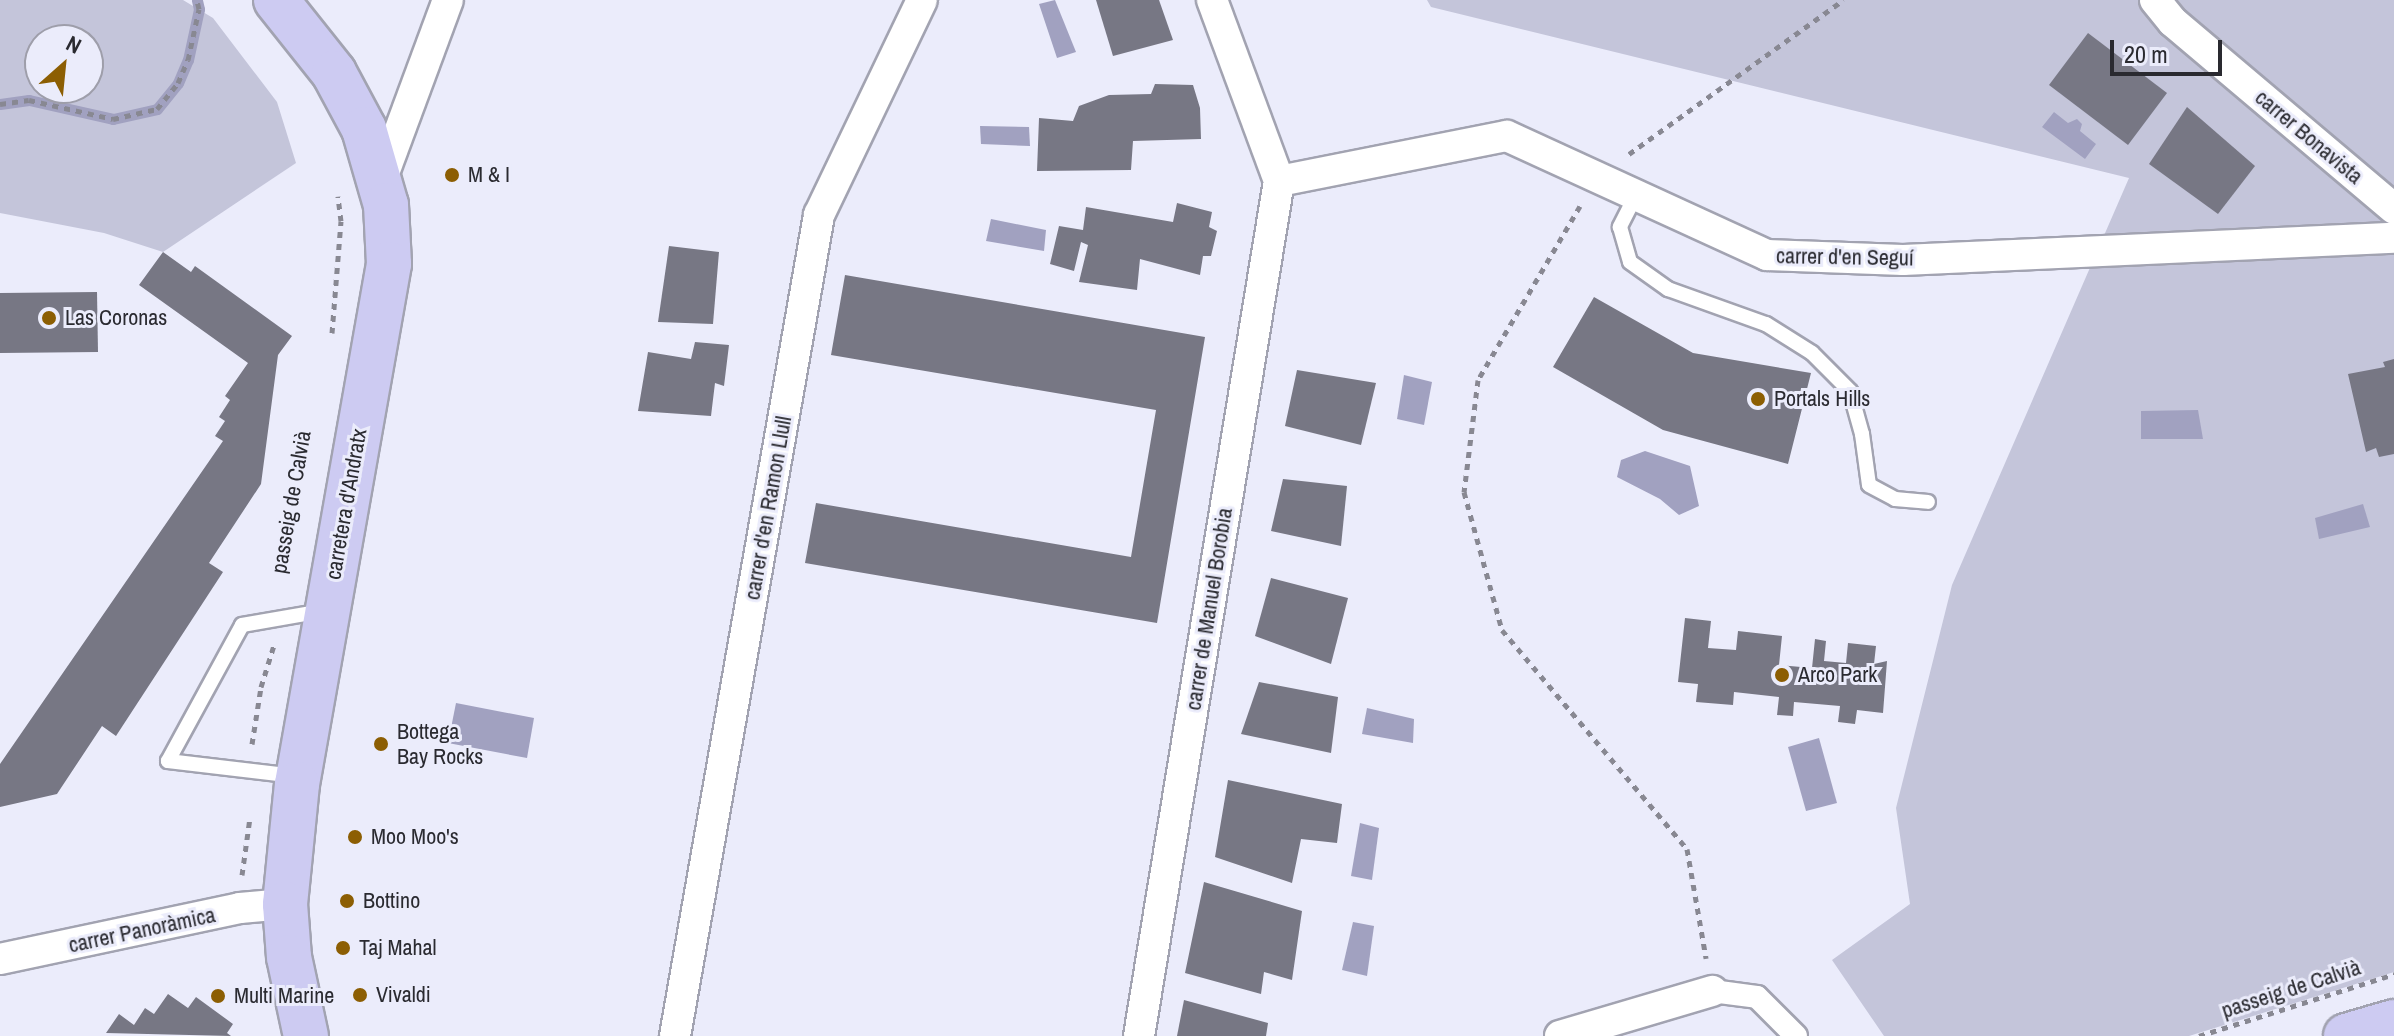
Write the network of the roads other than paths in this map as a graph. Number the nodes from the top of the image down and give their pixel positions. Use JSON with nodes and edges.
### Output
{"nodes":[{"id":1,"x":276,"y":0,"type":"edge"},
{"id":2,"x":448,"y":0,"type":"edge"},
{"id":3,"x":922,"y":0,"type":"edge"},
{"id":4,"x":1212,"y":0,"type":"edge"},
{"id":5,"x":2155,"y":0,"type":"edge"},
{"id":6,"x":381,"y":181,"type":"junction"},
{"id":7,"x":1279,"y":181,"type":"junction"},
{"id":8,"x":1636,"y":195,"type":"junction"},
{"id":9,"x":2394,"y":209,"type":"edge"},
{"id":10,"x":2394,"y":238,"type":"edge"},
{"id":11,"x":1928,"y":502,"type":"dead end"},
{"id":12,"x":326,"y":611,"type":"junction"},
{"id":13,"x":298,"y":776,"type":"junction"},
{"id":14,"x":285,"y":904,"type":"junction"},
{"id":15,"x":0,"y":959,"type":"edge"},
{"id":16,"x":1712,"y":991,"type":"joint"},
{"id":17,"x":2394,"y":1022,"type":"edge"},
{"id":18,"x":306,"y":1036,"type":"edge"},
{"id":19,"x":675,"y":1036,"type":"edge"},
{"id":20,"x":1139,"y":1036,"type":"edge"},
{"id":21,"x":1560,"y":1036,"type":"edge"},
{"id":22,"x":1796,"y":1036,"type":"edge"},
{"id":23,"x":2346,"y":1036,"type":"edge"}],
"edges":[{"from":1,"to":6,"type":"main road","name":"carretera d'Andratx"},
{"from":2,"to":6,"type":"street"},
{"from":3,"to":19,"type":"street","name":"carrer d'en Ramon Llull"},
{"from":4,"to":7,"type":"street"},
{"from":5,"to":9,"type":"street","name":"carrer Bonavista"},
{"from":6,"to":12,"type":"main road","name":"carretera d'Andratx"},
{"from":7,"to":8,"type":"street","name":"carrer d'en Seguí"},
{"from":7,"to":20,"type":"street","name":"carrer de Manuel Borobia"},
{"from":8,"to":10,"type":"street","name":"carrer d'en Seguí"},
{"from":8,"to":11,"type":"lane"},
{"from":12,"to":13,"type":"main road","name":"carretera d'Andratx"},
{"from":12,"to":13,"type":"lane"},
{"from":13,"to":14,"type":"main road","name":"carretera d'Andratx"},
{"from":14,"to":15,"type":"street","name":"carrer Panoràmica"},
{"from":14,"to":18,"type":"main road","name":"carretera d'Andratx"},
{"from":16,"to":21,"type":"street"},
{"from":16,"to":22,"type":"street"},
{"from":17,"to":23,"type":"main road"}]}
